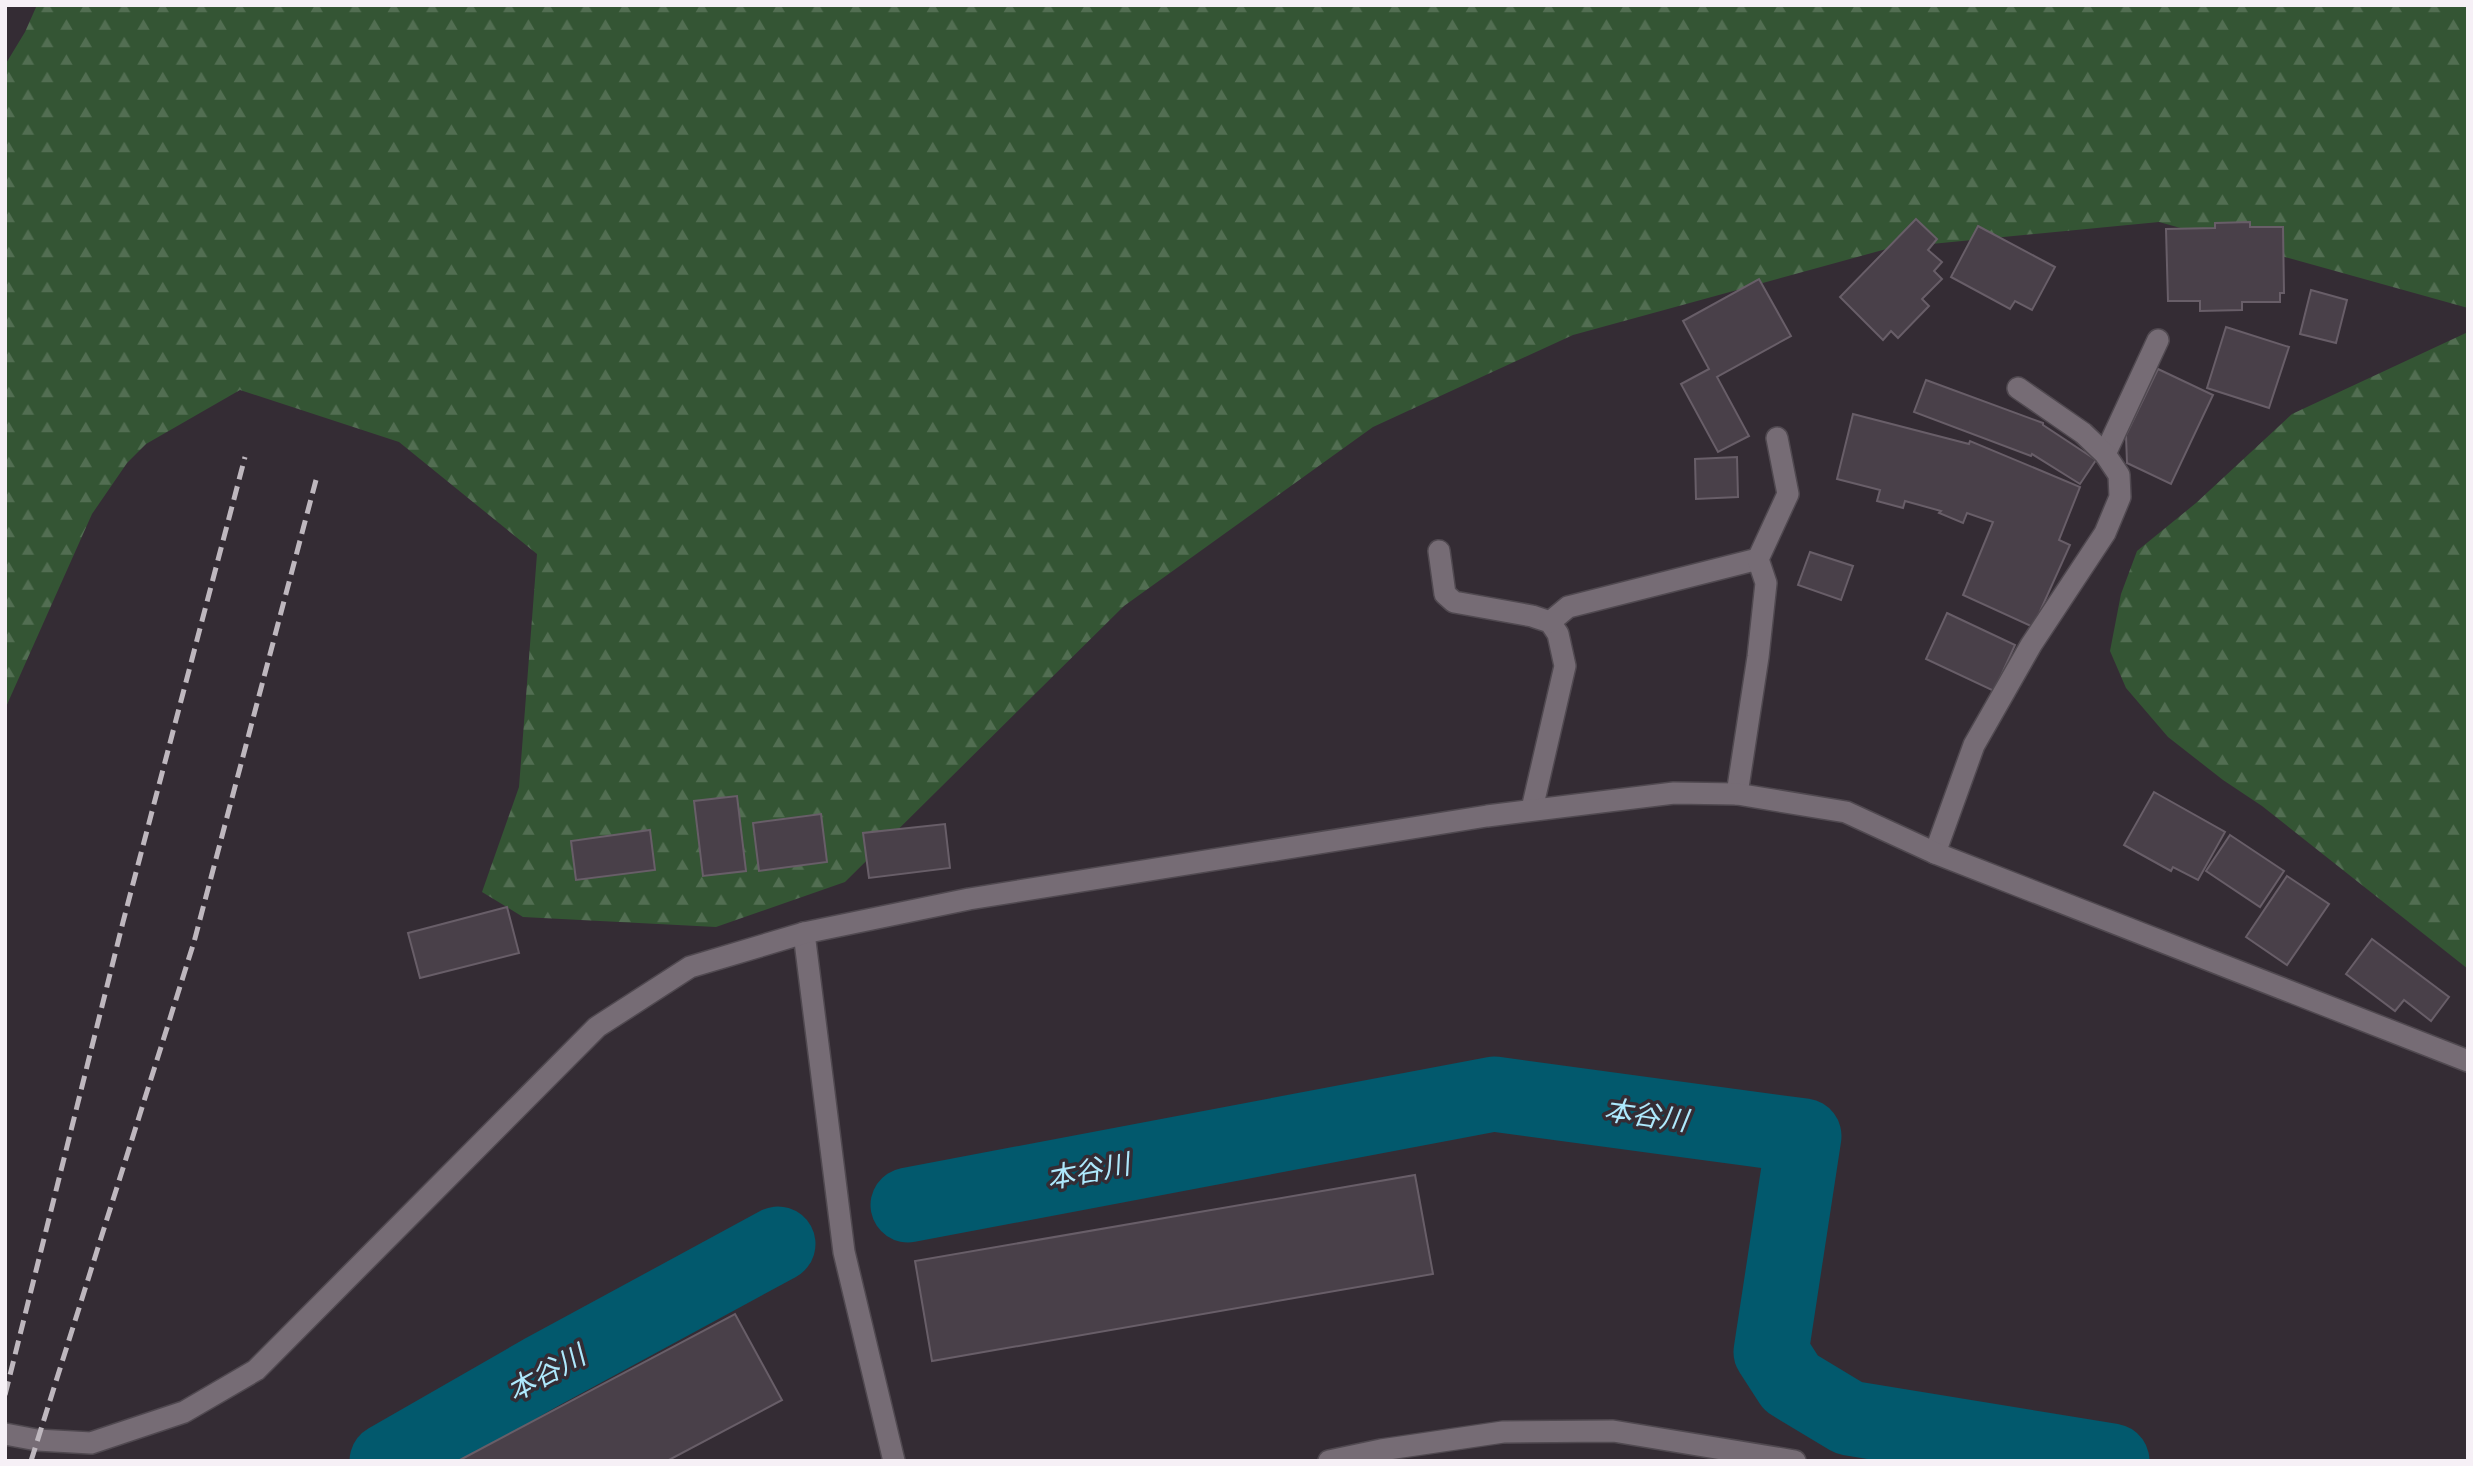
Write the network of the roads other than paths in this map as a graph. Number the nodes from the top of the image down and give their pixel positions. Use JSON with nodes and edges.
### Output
{"nodes":[{"id":1,"x":2158,"y":340,"type":"dead end"},
{"id":2,"x":2018,"y":388,"type":"dead end"},
{"id":3,"x":1777,"y":438,"type":"dead end"},
{"id":4,"x":2105,"y":454,"type":"junction"},
{"id":5,"x":1439,"y":551,"type":"dead end"},
{"id":6,"x":1758,"y":559,"type":"junction"},
{"id":7,"x":1550,"y":622,"type":"junction"},
{"id":8,"x":1737,"y":794,"type":"junction"},
{"id":9,"x":1532,"y":809,"type":"junction"},
{"id":10,"x":1936,"y":853,"type":"junction"},
{"id":11,"x":804,"y":933,"type":"junction"},
{"id":12,"x":2468,"y":1061,"type":"edge"},
{"id":13,"x":5,"y":1434,"type":"edge"},
{"id":14,"x":92,"y":1452,"type":"edge"},
{"id":15,"x":894,"y":1461,"type":"edge"},
{"id":16,"x":1329,"y":1461,"type":"edge"},
{"id":17,"x":1794,"y":1461,"type":"edge"}],
"edges":[{"from":1,"to":4,"type":"street"},
{"from":2,"to":4,"type":"street"},
{"from":3,"to":6,"type":"street"},
{"from":4,"to":10,"type":"street"},
{"from":5,"to":7,"type":"street"},
{"from":6,"to":7,"type":"street"},
{"from":6,"to":8,"type":"street"},
{"from":7,"to":9,"type":"street"},
{"from":8,"to":9,"type":"street"},
{"from":8,"to":10,"type":"street"},
{"from":9,"to":11,"type":"street"},
{"from":10,"to":12,"type":"street"},
{"from":11,"to":14,"type":"street"},
{"from":11,"to":15,"type":"street"},
{"from":13,"to":14,"type":"street"},
{"from":16,"to":17,"type":"street"}]}
